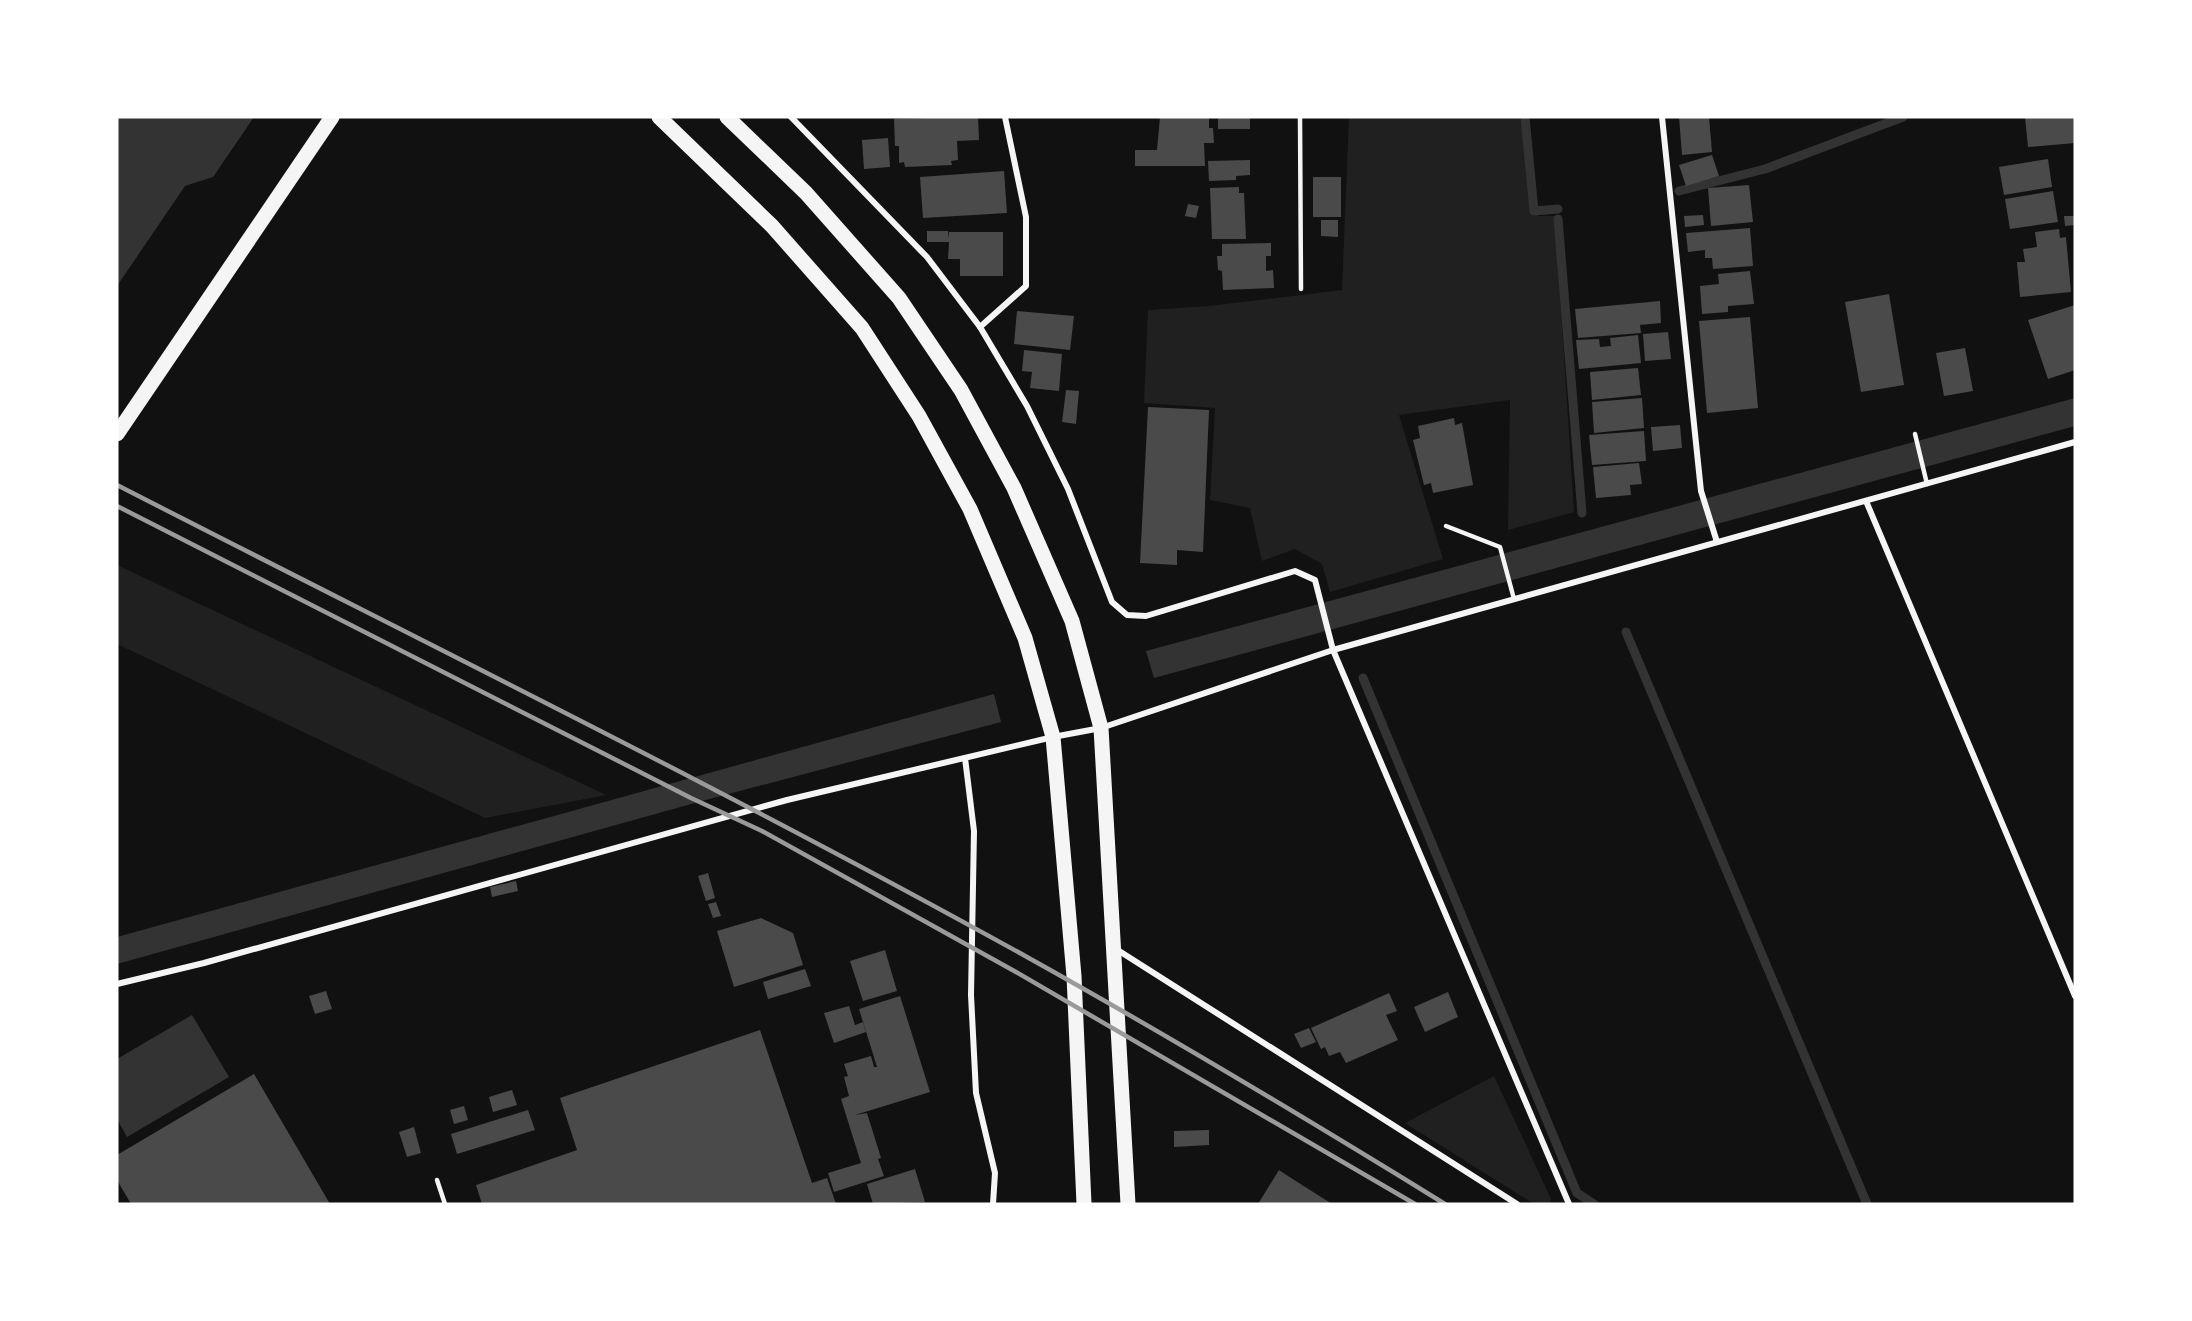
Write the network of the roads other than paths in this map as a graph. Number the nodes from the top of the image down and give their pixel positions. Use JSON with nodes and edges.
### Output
{"nodes":[{"id":1,"x":332,"y":117,"type":"edge"},
{"id":2,"x":659,"y":117,"type":"edge"},
{"id":3,"x":727,"y":117,"type":"edge"},
{"id":4,"x":791,"y":117,"type":"edge"},
{"id":5,"x":1005,"y":117,"type":"edge"},
{"id":6,"x":1300,"y":117,"type":"edge"},
{"id":7,"x":1662,"y":117,"type":"edge"},
{"id":8,"x":1300,"y":290,"type":"dead end"},
{"id":9,"x":980,"y":327,"type":"junction"},
{"id":10,"x":117,"y":434,"type":"edge"},
{"id":11,"x":1915,"y":434,"type":"dead end"},
{"id":12,"x":2075,"y":442,"type":"edge"},
{"id":13,"x":1927,"y":484,"type":"junction"},
{"id":14,"x":1866,"y":501,"type":"junction"},
{"id":15,"x":1446,"y":526,"type":"dead end"},
{"id":16,"x":1717,"y":542,"type":"junction"},
{"id":17,"x":1514,"y":599,"type":"junction"},
{"id":18,"x":1332,"y":650,"type":"junction"},
{"id":19,"x":1101,"y":728,"type":"junction"},
{"id":20,"x":1053,"y":737,"type":"junction"},
{"id":21,"x":965,"y":758,"type":"junction"},
{"id":22,"x":1115,"y":949,"type":"junction"},
{"id":23,"x":117,"y":984,"type":"edge"},
{"id":24,"x":2075,"y":996,"type":"edge"},
{"id":25,"x":437,"y":1180,"type":"dead end"},
{"id":26,"x":445,"y":1204,"type":"edge"},
{"id":27,"x":993,"y":1204,"type":"edge"},
{"id":28,"x":1084,"y":1204,"type":"edge"},
{"id":29,"x":1128,"y":1204,"type":"edge"},
{"id":30,"x":1517,"y":1204,"type":"edge"},
{"id":31,"x":1569,"y":1204,"type":"edge"}],
"edges":[{"from":1,"to":10,"type":"main road"},
{"from":2,"to":20,"type":"main road"},
{"from":3,"to":19,"type":"main road"},
{"from":4,"to":9,"type":"street"},
{"from":5,"to":9,"type":"street"},
{"from":6,"to":8,"type":"lane"},
{"from":7,"to":16,"type":"street"},
{"from":9,"to":18,"type":"street"},
{"from":11,"to":13,"type":"lane"},
{"from":12,"to":13,"type":"street"},
{"from":13,"to":14,"type":"street"},
{"from":14,"to":16,"type":"street"},
{"from":14,"to":24,"type":"street"},
{"from":15,"to":17,"type":"lane"},
{"from":16,"to":17,"type":"street"},
{"from":17,"to":18,"type":"street"},
{"from":18,"to":19,"type":"street"},
{"from":18,"to":31,"type":"street"},
{"from":19,"to":20,"type":"street"},
{"from":19,"to":22,"type":"main road"},
{"from":20,"to":21,"type":"street"},
{"from":20,"to":28,"type":"main road"},
{"from":21,"to":23,"type":"street"},
{"from":21,"to":27,"type":"street"},
{"from":22,"to":29,"type":"main road"},
{"from":22,"to":30,"type":"street"},
{"from":25,"to":26,"type":"lane"}]}
